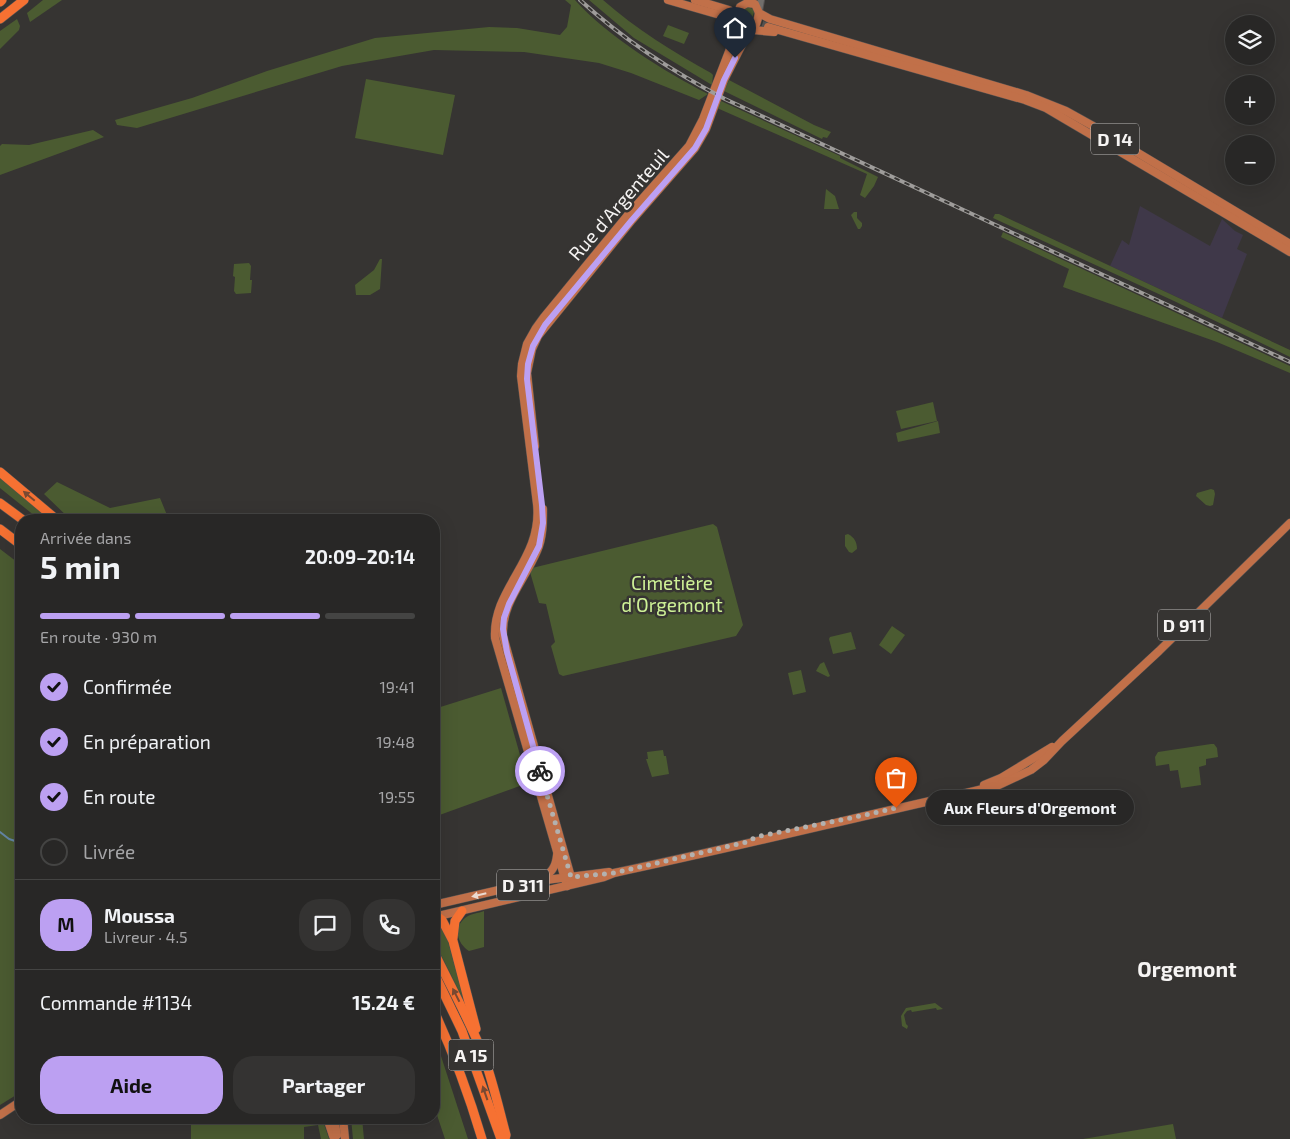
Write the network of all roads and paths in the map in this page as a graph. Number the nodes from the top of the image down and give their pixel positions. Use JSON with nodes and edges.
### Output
{"nodes":[{"id":1,"x":24,"y":0,"type":"edge"},
{"id":2,"x":30,"y":0,"type":"edge"},
{"id":3,"x":668,"y":0,"type":"edge"},
{"id":4,"x":685,"y":0,"type":"edge"},
{"id":5,"x":695,"y":0,"type":"edge"},
{"id":6,"x":711,"y":0,"type":"edge"},
{"id":7,"x":761,"y":0,"type":"edge"},
{"id":8,"x":746,"y":3,"type":"edge"},
{"id":9,"x":759,"y":12,"type":"junction"},
{"id":10,"x":0,"y":20,"type":"edge"},
{"id":11,"x":735,"y":25,"type":"junction"},
{"id":12,"x":751,"y":32,"type":"junction"},
{"id":13,"x":897,"y":64,"type":"junction"},
{"id":14,"x":926,"y":65,"type":"junction"},
{"id":15,"x":1290,"y":244,"type":"edge"},
{"id":16,"x":1290,"y":252,"type":"edge"},
{"id":17,"x":526,"y":395,"type":"junction"},
{"id":18,"x":0,"y":472,"type":"edge"},
{"id":19,"x":0,"y":503,"type":"edge"},
{"id":20,"x":15,"y":514,"type":"edge"},
{"id":21,"x":51,"y":514,"type":"edge"},
{"id":22,"x":1290,"y":523,"type":"edge"},
{"id":23,"x":0,"y":529,"type":"edge"},
{"id":24,"x":15,"y":540,"type":"edge"},
{"id":25,"x":499,"y":623,"type":"junction"},
{"id":26,"x":1062,"y":741,"type":"joint"},
{"id":27,"x":557,"y":853,"type":"junction"},
{"id":28,"x":568,"y":880,"type":"junction"},
{"id":29,"x":541,"y":881,"type":"junction"},
{"id":30,"x":440,"y":904,"type":"edge"},
{"id":31,"x":462,"y":911,"type":"junction"},
{"id":32,"x":440,"y":914,"type":"edge"},
{"id":33,"x":440,"y":919,"type":"edge"},
{"id":34,"x":453,"y":941,"type":"junction"},
{"id":35,"x":440,"y":964,"type":"edge"},
{"id":36,"x":440,"y":985,"type":"edge"},
{"id":37,"x":440,"y":1024,"type":"edge"},
{"id":38,"x":476,"y":1039,"type":"junction"},
{"id":39,"x":15,"y":1105,"type":"edge"},
{"id":40,"x":0,"y":1115,"type":"edge"},
{"id":41,"x":329,"y":1124,"type":"edge"},
{"id":42,"x":339,"y":1124,"type":"edge"},
{"id":43,"x":342,"y":1124,"type":"edge"},
{"id":44,"x":336,"y":1139,"type":"edge"},
{"id":45,"x":346,"y":1139,"type":"edge"},
{"id":46,"x":482,"y":1139,"type":"edge"},
{"id":47,"x":501,"y":1139,"type":"edge"},
{"id":48,"x":505,"y":1139,"type":"edge"}],
"edges":[{"from":1,"to":10,"type":"highway"},
{"from":2,"to":10,"type":"main road"},
{"from":3,"to":11,"type":"main road"},
{"from":4,"to":5,"type":"main road"},
{"from":6,"to":8,"type":"main road"},
{"from":7,"to":9,"type":"street"},
{"from":8,"to":9,"type":"main road"},
{"from":8,"to":11,"type":"main road","name":"Rue d'Argenteuil"},
{"from":9,"to":12,"type":"main road","name":"Rue d'Argenteuil"},
{"from":9,"to":14,"type":"main road","number":"D 14"},
{"from":11,"to":12,"type":"main road"},
{"from":11,"to":17,"type":"main road","name":"Rue d'Argenteuil"},
{"from":12,"to":13,"type":"main road","number":"D 14"},
{"from":12,"to":17,"type":"main road","name":"Rue d'Argenteuil"},
{"from":13,"to":14,"type":"main road","number":"D 14"},
{"from":13,"to":16,"type":"main road","number":"D 14"},
{"from":14,"to":15,"type":"main road","number":"D 14"},
{"from":17,"to":25,"type":"main road"},
{"from":21,"to":18,"type":"highway","one_way":true},
{"from":19,"to":20,"type":"highway"},
{"from":22,"to":26,"type":"main road","number":"D 911"},
{"from":23,"to":24,"type":"highway"},
{"from":25,"to":27,"type":"main road"},
{"from":25,"to":28,"type":"main road"},
{"from":26,"to":28,"type":"main road","number":"D 311"},
{"from":27,"to":28,"type":"main road"},
{"from":27,"to":29,"type":"main road"},
{"from":28,"to":29,"type":"main road","number":"D 311"},
{"from":28,"to":31,"type":"main road","number":"D 311"},
{"from":29,"to":30,"type":"main road","number":"D 311","one_way":true},
{"from":31,"to":32,"type":"main road","number":"D 311"},
{"from":31,"to":34,"type":"highway"},
{"from":33,"to":34,"type":"highway"},
{"from":34,"to":38,"type":"highway"},
{"from":38,"to":35,"type":"highway","one_way":true},
{"from":47,"to":36,"type":"highway","number":"A 15","one_way":true},
{"from":37,"to":46,"type":"highway","number":"A 15"},
{"from":38,"to":48,"type":"highway"},
{"from":39,"to":40,"type":"main road"},
{"from":41,"to":44,"type":"main road"},
{"from":42,"to":44,"type":"main road"},
{"from":43,"to":45,"type":"main road"}]}
